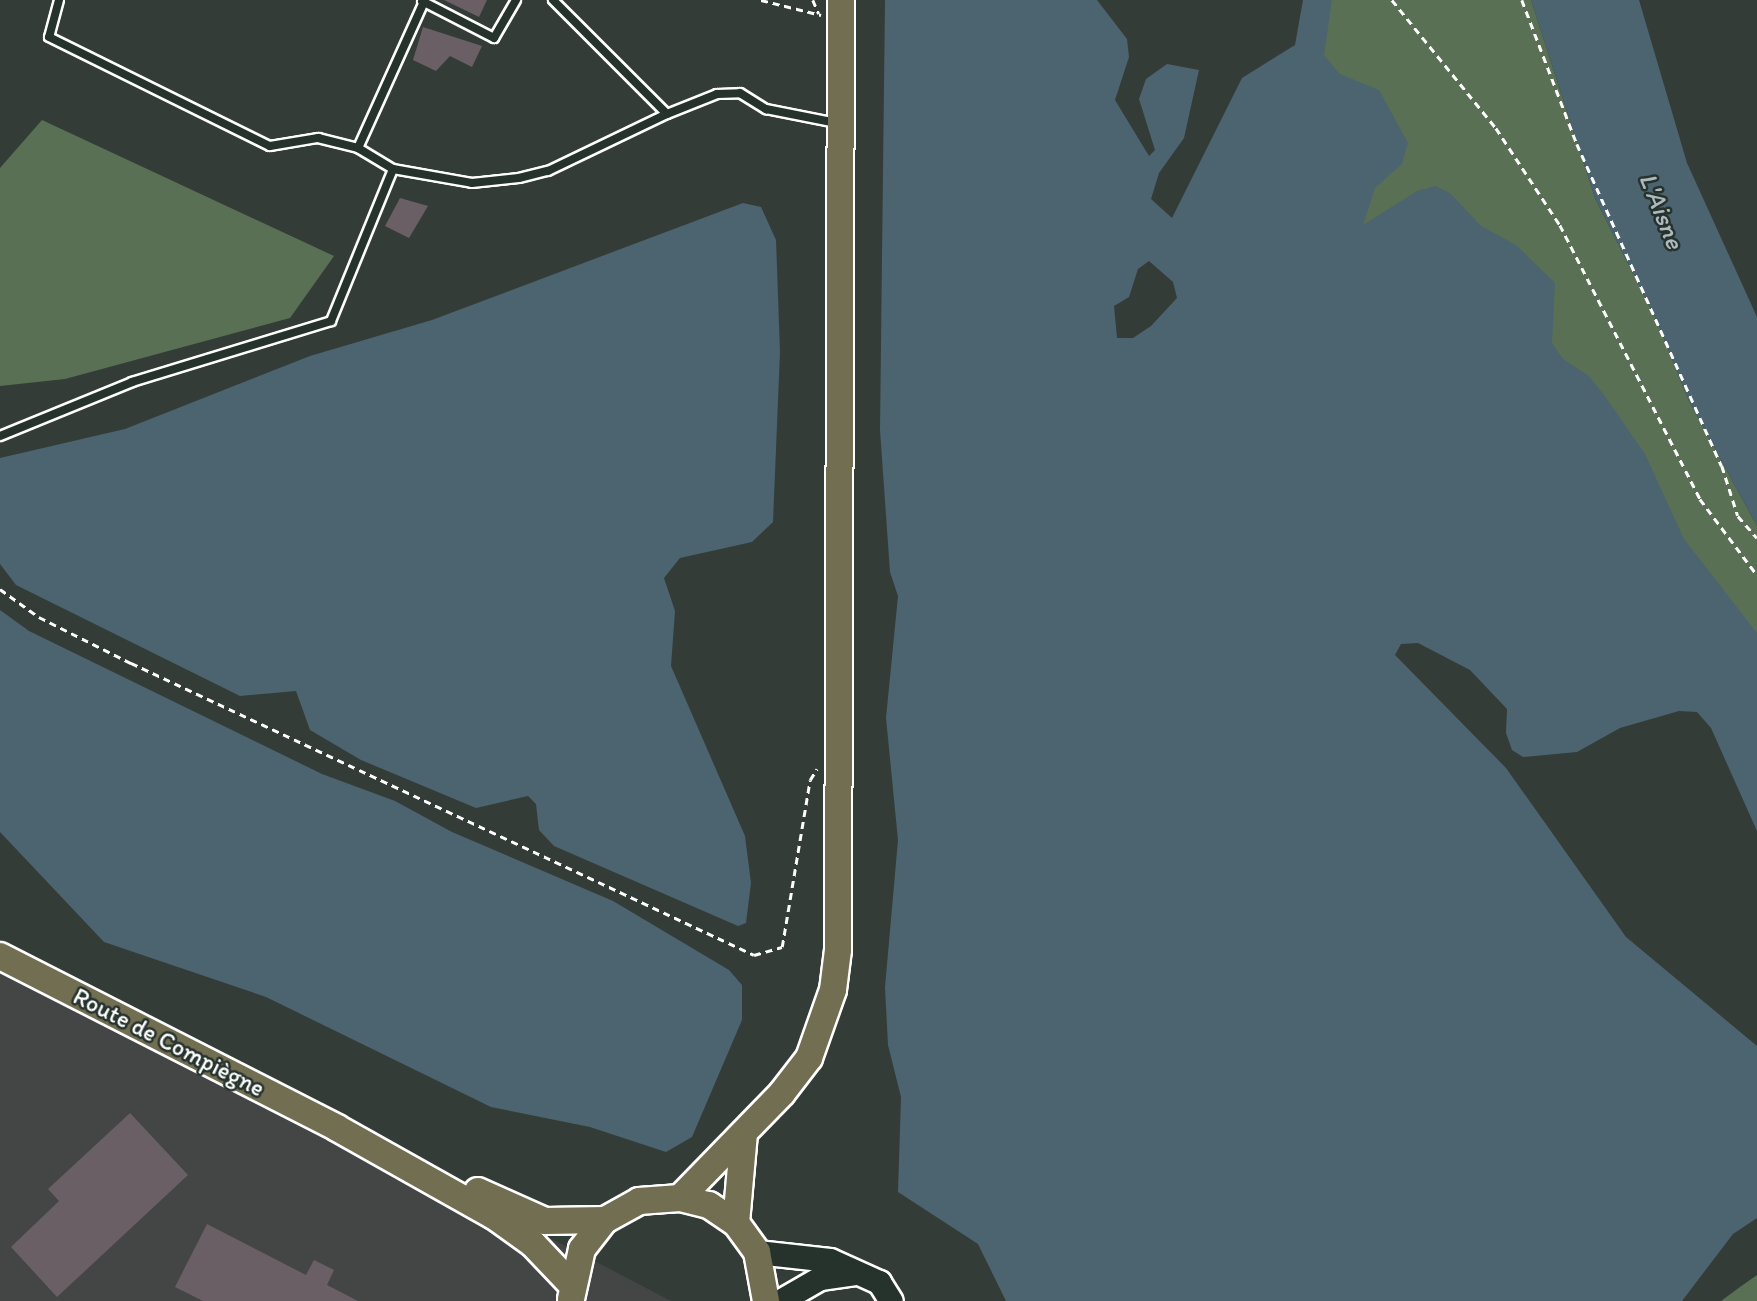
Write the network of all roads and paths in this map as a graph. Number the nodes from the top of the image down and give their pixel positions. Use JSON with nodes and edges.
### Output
{"nodes":[{"id":1,"x":60,"y":0,"type":"edge"},
{"id":2,"x":516,"y":0,"type":"edge"},
{"id":3,"x":553,"y":0,"type":"edge"},
{"id":4,"x":761,"y":0,"type":"edge"},
{"id":5,"x":813,"y":0,"type":"edge"},
{"id":6,"x":841,"y":0,"type":"edge"},
{"id":7,"x":1392,"y":0,"type":"edge"},
{"id":8,"x":1522,"y":0,"type":"edge"},
{"id":9,"x":422,"y":2,"type":"edge"},
{"id":10,"x":667,"y":114,"type":"junction"},
{"id":11,"x":840,"y":124,"type":"junction"},
{"id":12,"x":358,"y":148,"type":"junction"},
{"id":13,"x":393,"y":169,"type":"junction"},
{"id":14,"x":0,"y":436,"type":"edge"},
{"id":15,"x":1757,"y":538,"type":"edge"},
{"id":16,"x":1757,"y":575,"type":"edge"},
{"id":17,"x":0,"y":589,"type":"edge"},
{"id":18,"x":839,"y":770,"type":"junction"},
{"id":19,"x":0,"y":956,"type":"edge"},
{"id":20,"x":337,"y":1128,"type":"junction"},
{"id":21,"x":744,"y":1134,"type":"junction"},
{"id":22,"x":680,"y":1198,"type":"junction"},
{"id":23,"x":605,"y":1220,"type":"junction"},
{"id":24,"x":736,"y":1223,"type":"junction"},
{"id":25,"x":757,"y":1252,"type":"junction"},
{"id":26,"x":859,"y":1273,"type":"junction"},
{"id":27,"x":571,"y":1293,"type":"edge"},
{"id":28,"x":766,"y":1301,"type":"edge"},
{"id":29,"x":780,"y":1301,"type":"edge"},
{"id":30,"x":891,"y":1301,"type":"edge"}],
"edges":[{"from":1,"to":12,"type":"lane"},
{"from":2,"to":9,"type":"lane"},
{"from":3,"to":10,"type":"lane"},
{"from":4,"to":5,"type":"path"},
{"from":6,"to":11,"type":"main road"},
{"from":7,"to":16,"type":"path"},
{"from":8,"to":15,"type":"path"},
{"from":9,"to":12,"type":"lane"},
{"from":10,"to":11,"type":"lane"},
{"from":10,"to":13,"type":"lane"},
{"from":11,"to":18,"type":"main road"},
{"from":12,"to":13,"type":"lane"},
{"from":13,"to":14,"type":"lane"},
{"from":17,"to":18,"type":"path"},
{"from":18,"to":21,"type":"main road"},
{"from":19,"to":20,"type":"main road","name":"Route de Compiègne"},
{"from":20,"to":23,"type":"main road","name":"Route de Compiègne"},
{"from":20,"to":27,"type":"main road","name":"Route de Compiègne"},
{"from":21,"to":22,"type":"main road"},
{"from":21,"to":24,"type":"main road"},
{"from":22,"to":23,"type":"main road"},
{"from":22,"to":24,"type":"main road"},
{"from":23,"to":27,"type":"main road"},
{"from":24,"to":25,"type":"main road"},
{"from":25,"to":26,"type":"main road"},
{"from":25,"to":28,"type":"main road"},
{"from":26,"to":29,"type":"main road"},
{"from":26,"to":30,"type":"main road"}]}
